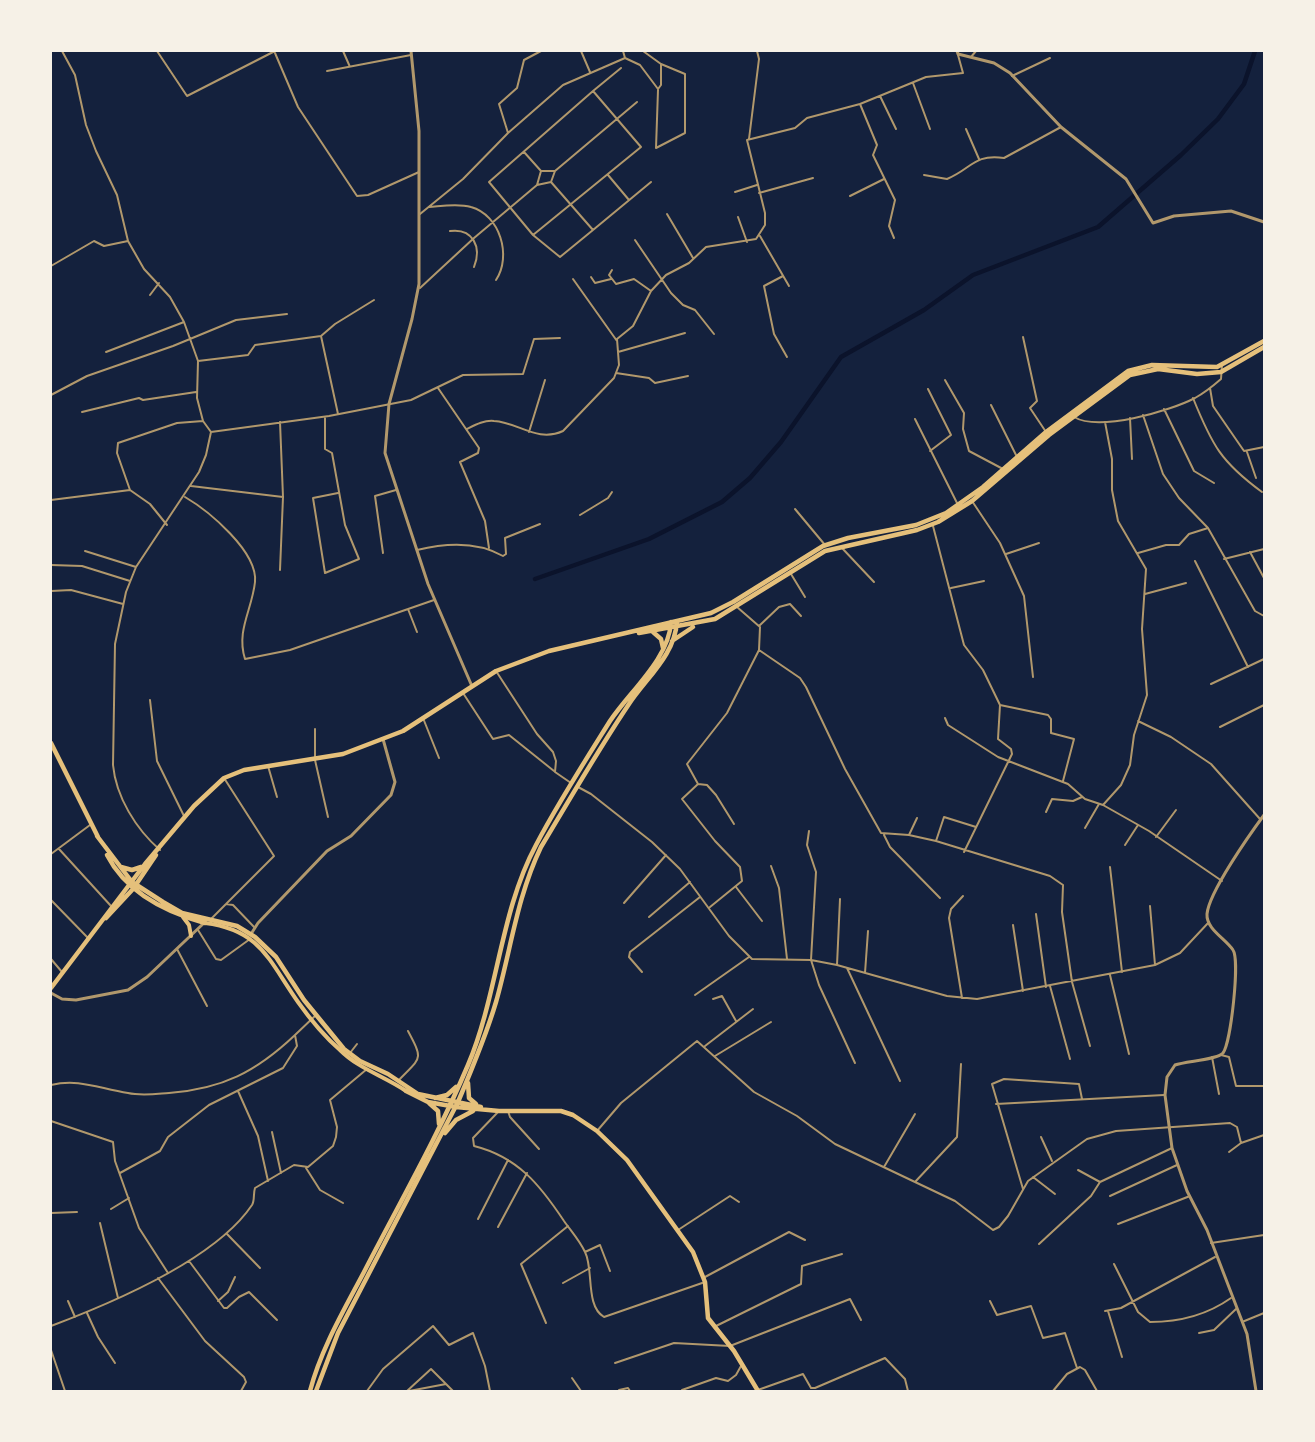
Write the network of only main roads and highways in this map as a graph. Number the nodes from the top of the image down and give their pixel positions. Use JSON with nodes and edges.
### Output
{"nodes":[{"id":1,"x":1264,"y":342,"type":"edge"},
{"id":2,"x":1264,"y":347,"type":"edge"},
{"id":3,"x":1073,"y":415,"type":"junction"},
{"id":4,"x":932,"y":522,"type":"junction"},
{"id":5,"x":735,"y":605,"type":"junction"},
{"id":6,"x":674,"y":621,"type":"junction"},
{"id":7,"x":698,"y":624,"type":"junction"},
{"id":8,"x":673,"y":629,"type":"junction"},
{"id":9,"x":653,"y":632,"type":"junction"},
{"id":10,"x":630,"y":634,"type":"junction"},
{"id":11,"x":672,"y":641,"type":"junction"},
{"id":12,"x":663,"y":648,"type":"junction"},
{"id":13,"x":51,"y":743,"type":"edge"},
{"id":14,"x":97,"y":836,"type":"junction"},
{"id":15,"x":159,"y":851,"type":"junction"},
{"id":16,"x":145,"y":864,"type":"junction"},
{"id":17,"x":118,"y":866,"type":"junction"},
{"id":18,"x":133,"y":885,"type":"junction"},
{"id":19,"x":183,"y":917,"type":"junction"},
{"id":20,"x":103,"y":921,"type":"junction"},
{"id":21,"x":205,"y":923,"type":"joint"},
{"id":22,"x":191,"y":936,"type":"road end"},
{"id":23,"x":250,"y":936,"type":"junction"},
{"id":24,"x":51,"y":988,"type":"edge"},
{"id":25,"x":368,"y":1068,"type":"junction"},
{"id":26,"x":470,"y":1075,"type":"junction"},
{"id":27,"x":459,"y":1083,"type":"junction"},
{"id":28,"x":406,"y":1091,"type":"joint"},
{"id":29,"x":427,"y":1100,"type":"junction"},
{"id":30,"x":450,"y":1103,"type":"junction"},
{"id":31,"x":457,"y":1105,"type":"junction"},
{"id":32,"x":481,"y":1108,"type":"junction"},
{"id":33,"x":439,"y":1127,"type":"junction"},
{"id":34,"x":439,"y":1138,"type":"junction"},
{"id":35,"x":310,"y":1391,"type":"edge"},
{"id":36,"x":316,"y":1391,"type":"edge"},
{"id":37,"x":757,"y":1391,"type":"edge"}],
"edges":[{"from":1,"to":3,"type":"main road"},
{"from":2,"to":3,"type":"main road"},
{"from":3,"to":4,"type":"main road"},
{"from":3,"to":4,"type":"main road"},
{"from":4,"to":5,"type":"main road"},
{"from":4,"to":5,"type":"main road"},
{"from":5,"to":6,"type":"main road"},
{"from":5,"to":7,"type":"main road"},
{"from":6,"to":8,"type":"main road"},
{"from":6,"to":10,"type":"main road"},
{"from":7,"to":8,"type":"main road"},
{"from":7,"to":11,"type":"main road"},
{"from":8,"to":9,"type":"main road"},
{"from":8,"to":11,"type":"main road"},
{"from":8,"to":12,"type":"main road"},
{"from":9,"to":10,"type":"main road"},
{"from":9,"to":12,"type":"main road"},
{"from":10,"to":15,"type":"main road"},
{"from":11,"to":26,"type":"main road"},
{"from":12,"to":27,"type":"main road"},
{"from":13,"to":14,"type":"main road"},
{"from":14,"to":17,"type":"main road"},
{"from":14,"to":18,"type":"main road"},
{"from":15,"to":16,"type":"main road"},
{"from":15,"to":18,"type":"main road"},
{"from":16,"to":17,"type":"main road"},
{"from":16,"to":18,"type":"main road"},
{"from":17,"to":18,"type":"main road"},
{"from":18,"to":19,"type":"main road"},
{"from":18,"to":20,"type":"main road"},
{"from":18,"to":20,"type":"main road"},
{"from":18,"to":23,"type":"main road"},
{"from":19,"to":21,"type":"main road"},
{"from":19,"to":22,"type":"main road"},
{"from":20,"to":24,"type":"main road"},
{"from":21,"to":23,"type":"main road"},
{"from":23,"to":25,"type":"main road"},
{"from":23,"to":25,"type":"main road"},
{"from":25,"to":28,"type":"main road"},
{"from":25,"to":29,"type":"main road"},
{"from":26,"to":31,"type":"main road"},
{"from":26,"to":32,"type":"main road"},
{"from":27,"to":29,"type":"main road"},
{"from":27,"to":30,"type":"main road"},
{"from":28,"to":29,"type":"main road"},
{"from":29,"to":30,"type":"main road"},
{"from":29,"to":33,"type":"main road"},
{"from":30,"to":31,"type":"main road"},
{"from":30,"to":33,"type":"main road"},
{"from":31,"to":32,"type":"main road"},
{"from":31,"to":34,"type":"main road"},
{"from":32,"to":34,"type":"main road"},
{"from":32,"to":37,"type":"main road"},
{"from":33,"to":35,"type":"main road"},
{"from":34,"to":36,"type":"main road"}]}
